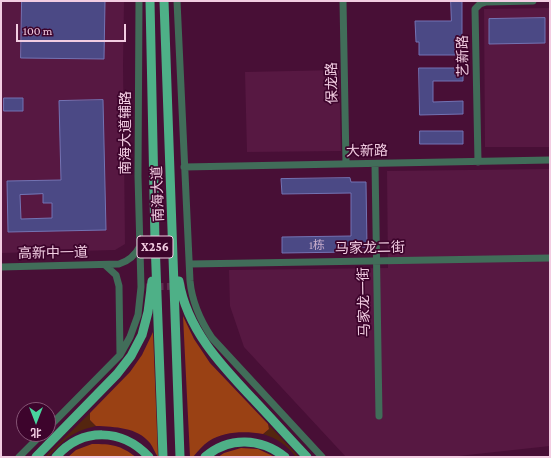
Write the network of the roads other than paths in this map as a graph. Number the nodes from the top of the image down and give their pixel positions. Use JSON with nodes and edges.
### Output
{"nodes":[{"id":1,"x":139,"y":1,"type":"edge"},
{"id":2,"x":144,"y":1,"type":"edge"},
{"id":3,"x":150,"y":1,"type":"edge"},
{"id":4,"x":177,"y":1,"type":"edge"},
{"id":5,"x":343,"y":1,"type":"edge"},
{"id":6,"x":533,"y":1,"type":"edge"},
{"id":7,"x":164,"y":2,"type":"edge"},
{"id":8,"x":150,"y":37,"type":"junction"},
{"id":9,"x":550,"y":160,"type":"edge"},
{"id":10,"x":478,"y":162,"type":"junction"},
{"id":11,"x":346,"y":164,"type":"junction"},
{"id":12,"x":375,"y":164,"type":"junction"},
{"id":13,"x":184,"y":168,"type":"junction"},
{"id":14,"x":155,"y":241,"type":"junction"},
{"id":15,"x":174,"y":241,"type":"junction"},
{"id":16,"x":140,"y":246,"type":"junction"},
{"id":17,"x":550,"y":258,"type":"edge"},
{"id":18,"x":377,"y":261,"type":"junction"},
{"id":19,"x":190,"y":264,"type":"junction"},
{"id":20,"x":105,"y":265,"type":"junction"},
{"id":21,"x":1,"y":267,"type":"edge"},
{"id":22,"x":120,"y":355,"type":"junction"},
{"id":23,"x":379,"y":416,"type":"dead end"},
{"id":24,"x":56,"y":420,"type":"edge"},
{"id":25,"x":34,"y":442,"type":"edge"},
{"id":26,"x":19,"y":457,"type":"edge"},
{"id":27,"x":36,"y":457,"type":"edge"},
{"id":28,"x":56,"y":457,"type":"edge"},
{"id":29,"x":149,"y":457,"type":"edge"},
{"id":30,"x":163,"y":457,"type":"edge"},
{"id":31,"x":180,"y":457,"type":"edge"},
{"id":32,"x":205,"y":457,"type":"edge"},
{"id":33,"x":285,"y":457,"type":"edge"},
{"id":34,"x":307,"y":457,"type":"edge"},
{"id":35,"x":322,"y":457,"type":"edge"}],
"edges":[{"from":1,"to":16,"type":"street","name":"南海大道辅路"},
{"from":2,"to":8,"type":"main road"},
{"from":3,"to":8,"type":"main road","name":"南海大道","number":"X256"},
{"from":4,"to":13,"type":"street"},
{"from":5,"to":11,"type":"street","name":"保龙路"},
{"from":6,"to":10,"type":"street","name":"艺新路"},
{"from":7,"to":15,"type":"main road","name":"南海大道","number":"X256"},
{"from":8,"to":14,"type":"main road","name":"南海大道","number":"X256"},
{"from":9,"to":10,"type":"street","name":"大新路"},
{"from":10,"to":12,"type":"street","name":"大新路"},
{"from":11,"to":12,"type":"street","name":"大新路"},
{"from":11,"to":13,"type":"street","name":"大新路"},
{"from":12,"to":18,"type":"street","name":"马家龙一街"},
{"from":13,"to":19,"type":"street"},
{"from":14,"to":27,"type":"main road"},
{"from":14,"to":30,"type":"main road","name":"南海大道","number":"X256"},
{"from":15,"to":31,"type":"main road","name":"南海大道","number":"X256"},
{"from":15,"to":34,"type":"main road"},
{"from":16,"to":20,"type":"street","name":"高新中一道"},
{"from":16,"to":22,"type":"street","name":"南海大道辅路"},
{"from":17,"to":18,"type":"street","name":"马家龙二街"},
{"from":18,"to":19,"type":"street","name":"马家龙二街"},
{"from":18,"to":23,"type":"street","name":"马家龙一街"},
{"from":19,"to":35,"type":"street"},
{"from":20,"to":21,"type":"street","name":"高新中一道"},
{"from":20,"to":22,"type":"street"},
{"from":22,"to":24,"type":"street","name":"南海大道辅路"},
{"from":25,"to":26,"type":"street"},
{"from":28,"to":29,"type":"main road"},
{"from":32,"to":33,"type":"main road"}]}
